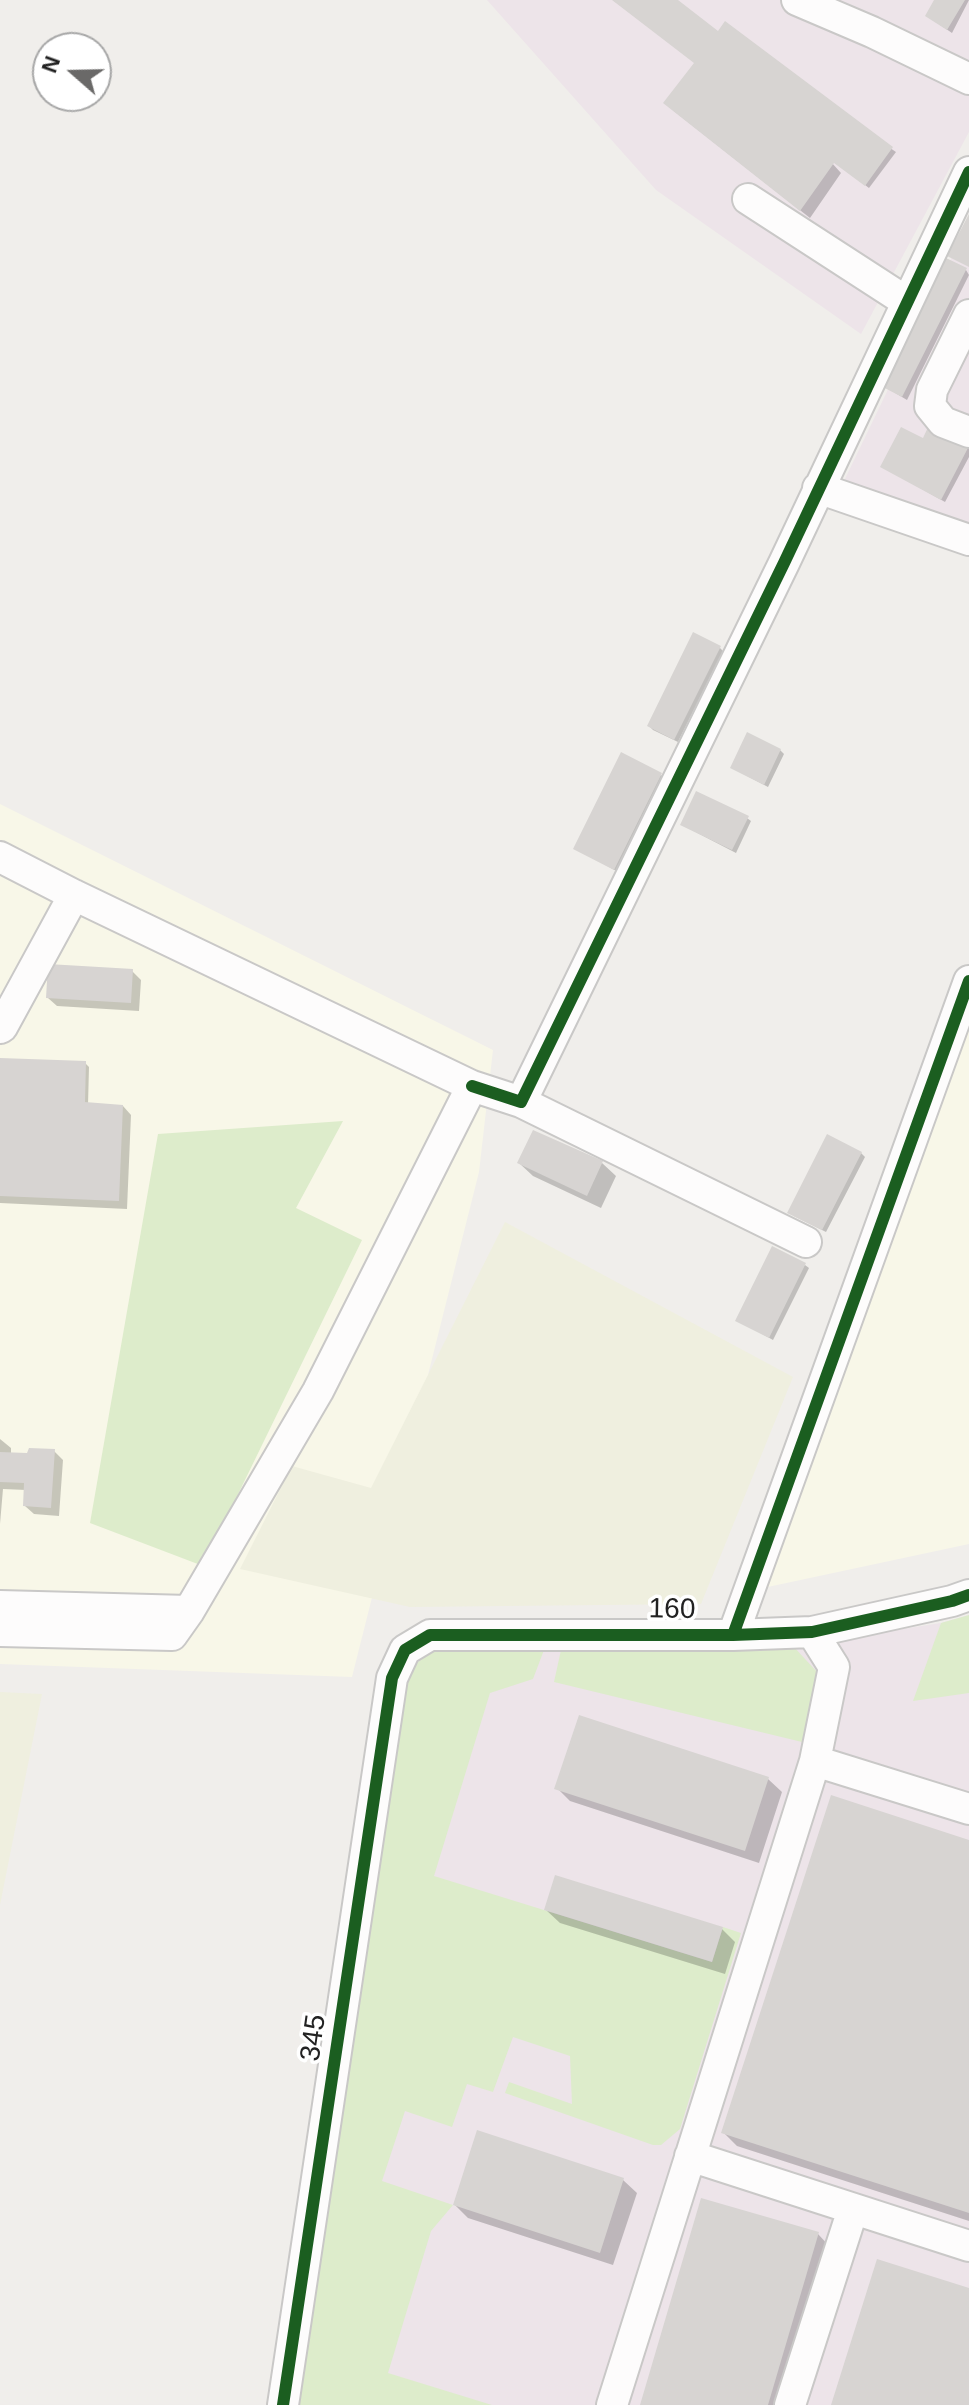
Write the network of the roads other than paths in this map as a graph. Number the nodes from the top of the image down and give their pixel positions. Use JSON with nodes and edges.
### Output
{"nodes":[{"id":1,"x":797,"y":0,"type":"edge"},
{"id":2,"x":969,"y":79,"type":"edge"},
{"id":3,"x":969,"y":172,"type":"edge"},
{"id":4,"x":748,"y":199,"type":"dead end"},
{"id":5,"x":907,"y":302,"type":"junction"},
{"id":6,"x":969,"y":315,"type":"edge"},
{"id":7,"x":969,"y":432,"type":"edge"},
{"id":8,"x":818,"y":488,"type":"junction"},
{"id":9,"x":969,"y":540,"type":"edge"},
{"id":10,"x":0,"y":857,"type":"edge"},
{"id":11,"x":74,"y":895,"type":"junction"},
{"id":12,"x":969,"y":981,"type":"edge"},
{"id":13,"x":0,"y":1028,"type":"edge"},
{"id":14,"x":472,"y":1086,"type":"junction"},
{"id":15,"x":521,"y":1102,"type":"junction"},
{"id":16,"x":806,"y":1242,"type":"dead end"},
{"id":17,"x":969,"y":1595,"type":"edge"},
{"id":18,"x":0,"y":1606,"type":"edge"},
{"id":19,"x":189,"y":1611,"type":"junction"},
{"id":20,"x":0,"y":1631,"type":"edge"},
{"id":21,"x":812,"y":1632,"type":"junction"},
{"id":22,"x":733,"y":1635,"type":"junction"},
{"id":23,"x":392,"y":1678,"type":"joint"},
{"id":24,"x":815,"y":1761,"type":"junction"},
{"id":25,"x":969,"y":1809,"type":"edge"},
{"id":26,"x":690,"y":2156,"type":"junction"},
{"id":27,"x":853,"y":2209,"type":"junction"},
{"id":28,"x":969,"y":2246,"type":"edge"},
{"id":29,"x":283,"y":2405,"type":"edge"},
{"id":30,"x":612,"y":2405,"type":"edge"},
{"id":31,"x":790,"y":2405,"type":"edge"}],
"edges":[{"from":1,"to":2,"type":"street"},
{"from":3,"to":5,"type":"street"},
{"from":4,"to":5,"type":"street"},
{"from":5,"to":8,"type":"street"},
{"from":6,"to":7,"type":"street"},
{"from":8,"to":9,"type":"street"},
{"from":8,"to":15,"type":"street"},
{"from":10,"to":11,"type":"street"},
{"from":11,"to":13,"type":"street"},
{"from":11,"to":14,"type":"street"},
{"from":12,"to":22,"type":"street"},
{"from":14,"to":15,"type":"street"},
{"from":14,"to":19,"type":"street"},
{"from":15,"to":16,"type":"street"},
{"from":17,"to":21,"type":"street","name":"160"},
{"from":18,"to":19,"type":"street"},
{"from":19,"to":20,"type":"street"},
{"from":21,"to":22,"type":"street","name":"160"},
{"from":21,"to":24,"type":"street"},
{"from":22,"to":23,"type":"street","name":"160"},
{"from":23,"to":29,"type":"street","name":"345"},
{"from":24,"to":25,"type":"street"},
{"from":24,"to":26,"type":"street"},
{"from":26,"to":27,"type":"street"},
{"from":26,"to":30,"type":"street"},
{"from":27,"to":28,"type":"street"},
{"from":27,"to":31,"type":"street"}]}
